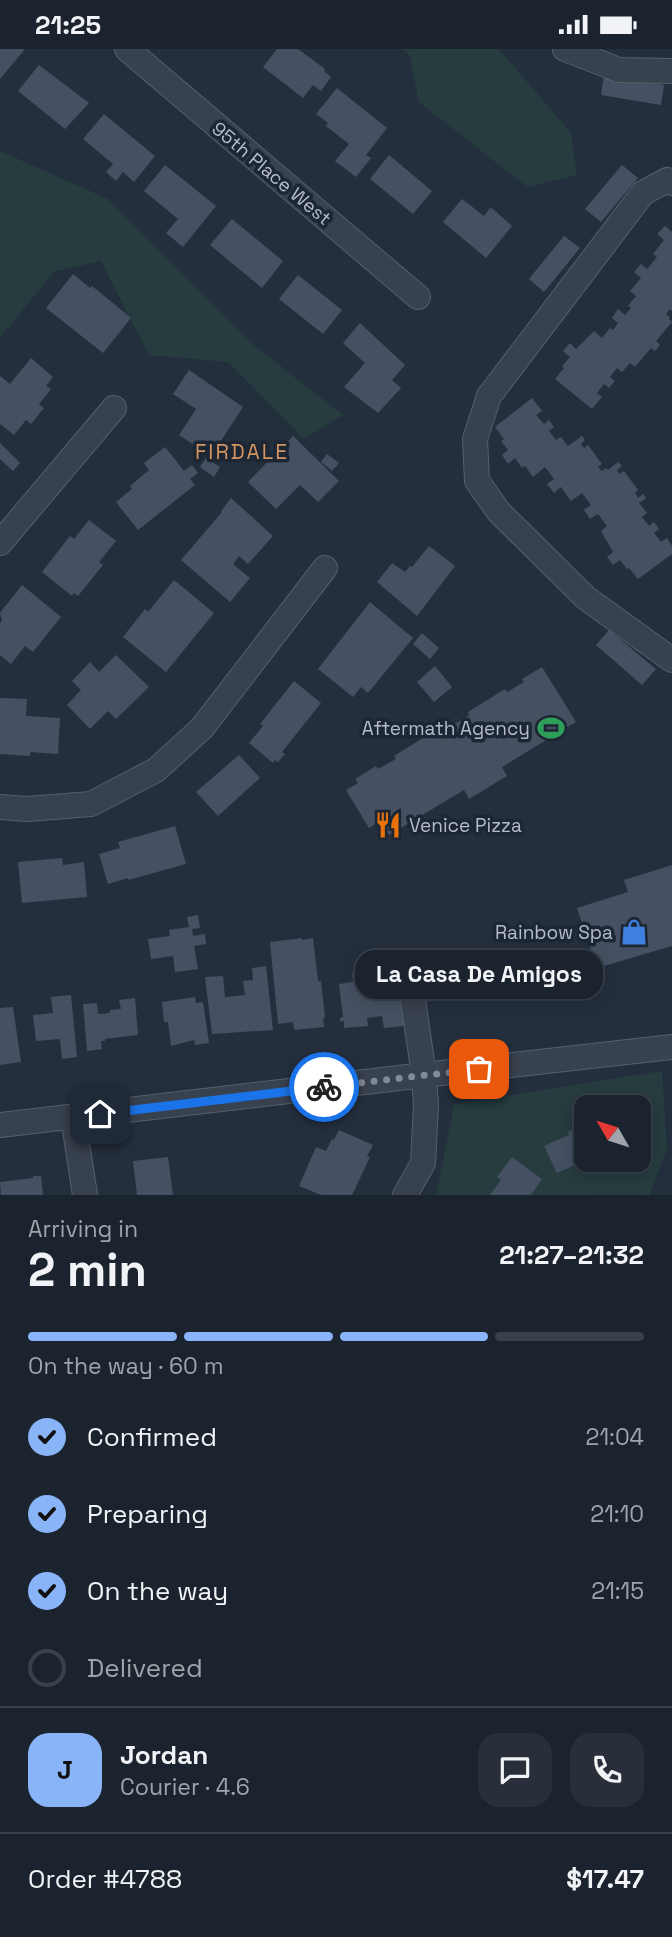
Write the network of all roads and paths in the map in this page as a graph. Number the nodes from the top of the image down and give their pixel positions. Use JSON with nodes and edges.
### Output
{"nodes":[{"id":1,"x":127,"y":49,"type":"edge"},
{"id":2,"x":565,"y":49,"type":"edge"},
{"id":3,"x":672,"y":71,"type":"edge"},
{"id":4,"x":672,"y":183,"type":"edge"},
{"id":5,"x":418,"y":297,"type":"dead end"},
{"id":6,"x":114,"y":408,"type":"dead end"},
{"id":7,"x":0,"y":543,"type":"edge"},
{"id":8,"x":325,"y":568,"type":"dead end"},
{"id":9,"x":672,"y":660,"type":"edge"},
{"id":10,"x":0,"y":807,"type":"edge"},
{"id":11,"x":409,"y":972,"type":"dead end"},
{"id":12,"x":672,"y":1047,"type":"edge"},
{"id":13,"x":424,"y":1075,"type":"junction"},
{"id":14,"x":73,"y":1117,"type":"junction"},
{"id":15,"x":0,"y":1125,"type":"edge"},
{"id":16,"x":85,"y":1195,"type":"edge"},
{"id":17,"x":405,"y":1195,"type":"edge"}],
"edges":[{"from":1,"to":5,"type":"street","name":"95th Place West"},
{"from":2,"to":3,"type":"street"},
{"from":4,"to":9,"type":"street"},
{"from":6,"to":7,"type":"street"},
{"from":8,"to":10,"type":"street"},
{"from":11,"to":13,"type":"street"},
{"from":12,"to":13,"type":"street"},
{"from":13,"to":14,"type":"street"},
{"from":13,"to":17,"type":"street"},
{"from":14,"to":15,"type":"street"},
{"from":14,"to":16,"type":"street"}]}
